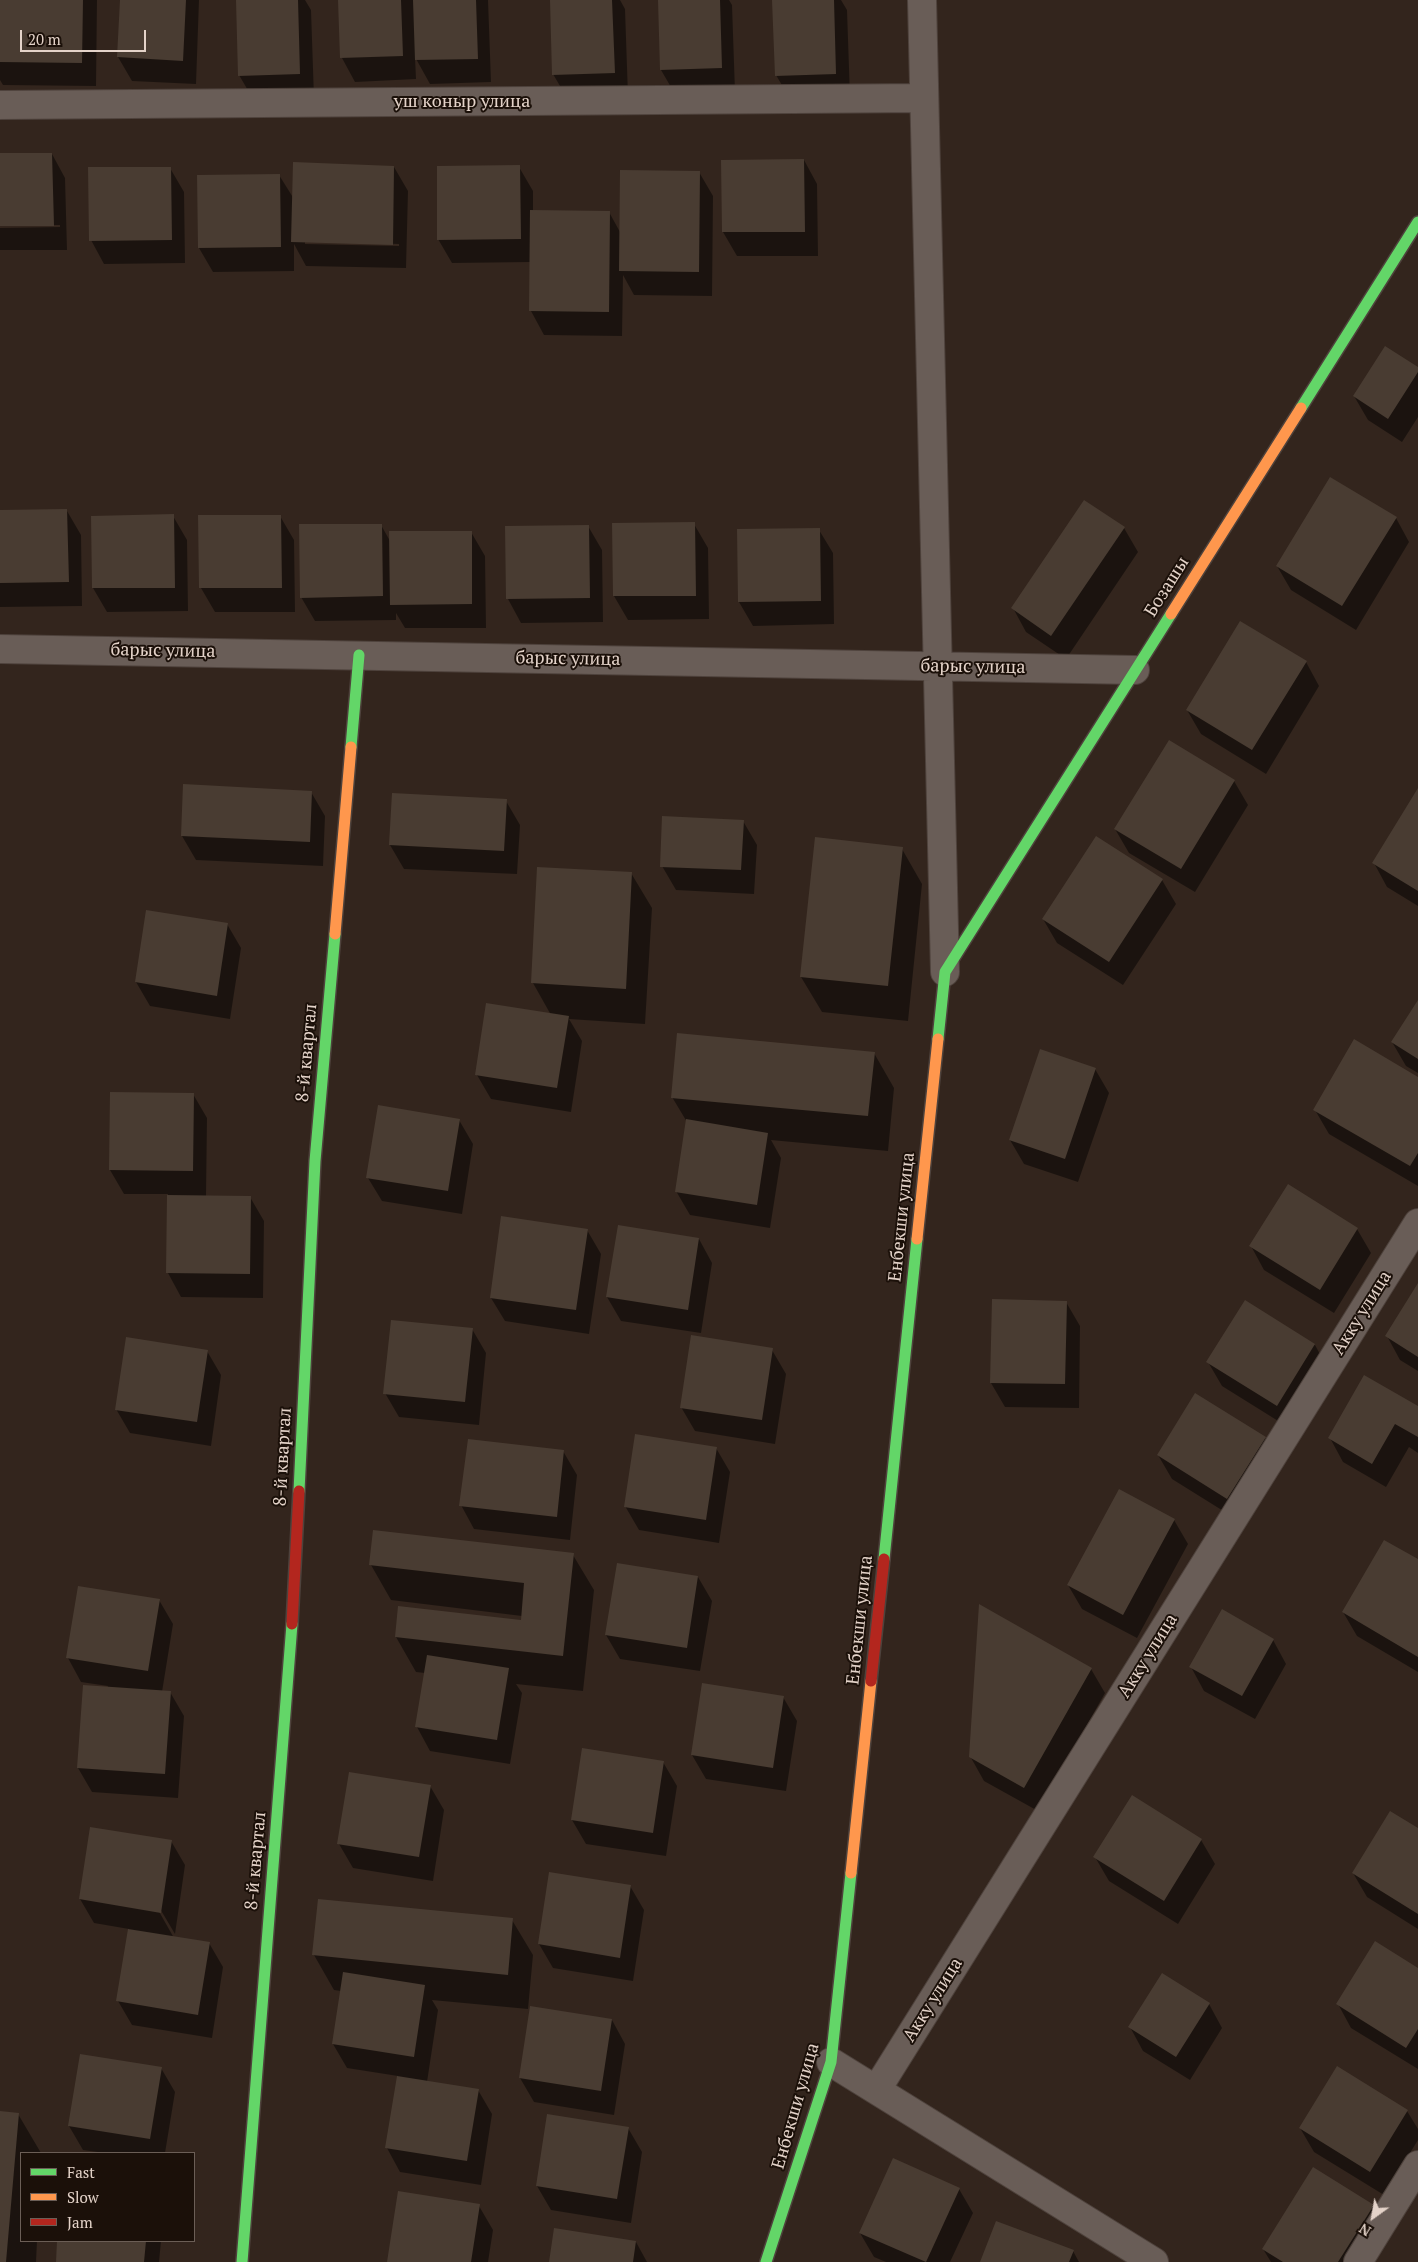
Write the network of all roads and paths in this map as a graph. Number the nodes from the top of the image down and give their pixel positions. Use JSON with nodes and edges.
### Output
{"nodes":[{"id":1,"x":922,"y":0,"type":"edge"},
{"id":2,"x":924,"y":98,"type":"junction"},
{"id":3,"x":0,"y":105,"type":"edge"},
{"id":4,"x":1418,"y":222,"type":"edge"},
{"id":5,"x":0,"y":648,"type":"edge"},
{"id":6,"x":359,"y":655,"type":"junction"},
{"id":7,"x":938,"y":666,"type":"junction"},
{"id":8,"x":1135,"y":670,"type":"junction"},
{"id":9,"x":945,"y":972,"type":"junction"},
{"id":10,"x":1418,"y":1223,"type":"edge"},
{"id":11,"x":831,"y":2062,"type":"junction"},
{"id":12,"x":877,"y":2090,"type":"junction"},
{"id":13,"x":1418,"y":2165,"type":"edge"},
{"id":14,"x":242,"y":2262,"type":"edge"},
{"id":15,"x":766,"y":2262,"type":"edge"},
{"id":16,"x":1154,"y":2262,"type":"edge"},
{"id":17,"x":1358,"y":2262,"type":"edge"}],
"edges":[{"from":1,"to":2,"type":"street"},
{"from":2,"to":3,"type":"street","name":"уш коныр улица"},
{"from":2,"to":7,"type":"street"},
{"from":4,"to":8,"type":"street","name":"Бозашы"},
{"from":5,"to":6,"type":"street","name":"барыс улица"},
{"from":6,"to":7,"type":"street","name":"барыс улица"},
{"from":6,"to":14,"type":"street","name":"8-й квартал"},
{"from":7,"to":8,"type":"street","name":"барыс улица"},
{"from":7,"to":9,"type":"street"},
{"from":8,"to":9,"type":"street","name":"Бозашы"},
{"from":9,"to":11,"type":"street","name":"Енбекши улица"},
{"from":10,"to":12,"type":"street","name":"Акку улица"},
{"from":11,"to":12,"type":"street"},
{"from":11,"to":15,"type":"street","name":"Енбекши улица"},
{"from":12,"to":16,"type":"street"},
{"from":13,"to":17,"type":"street"}]}
